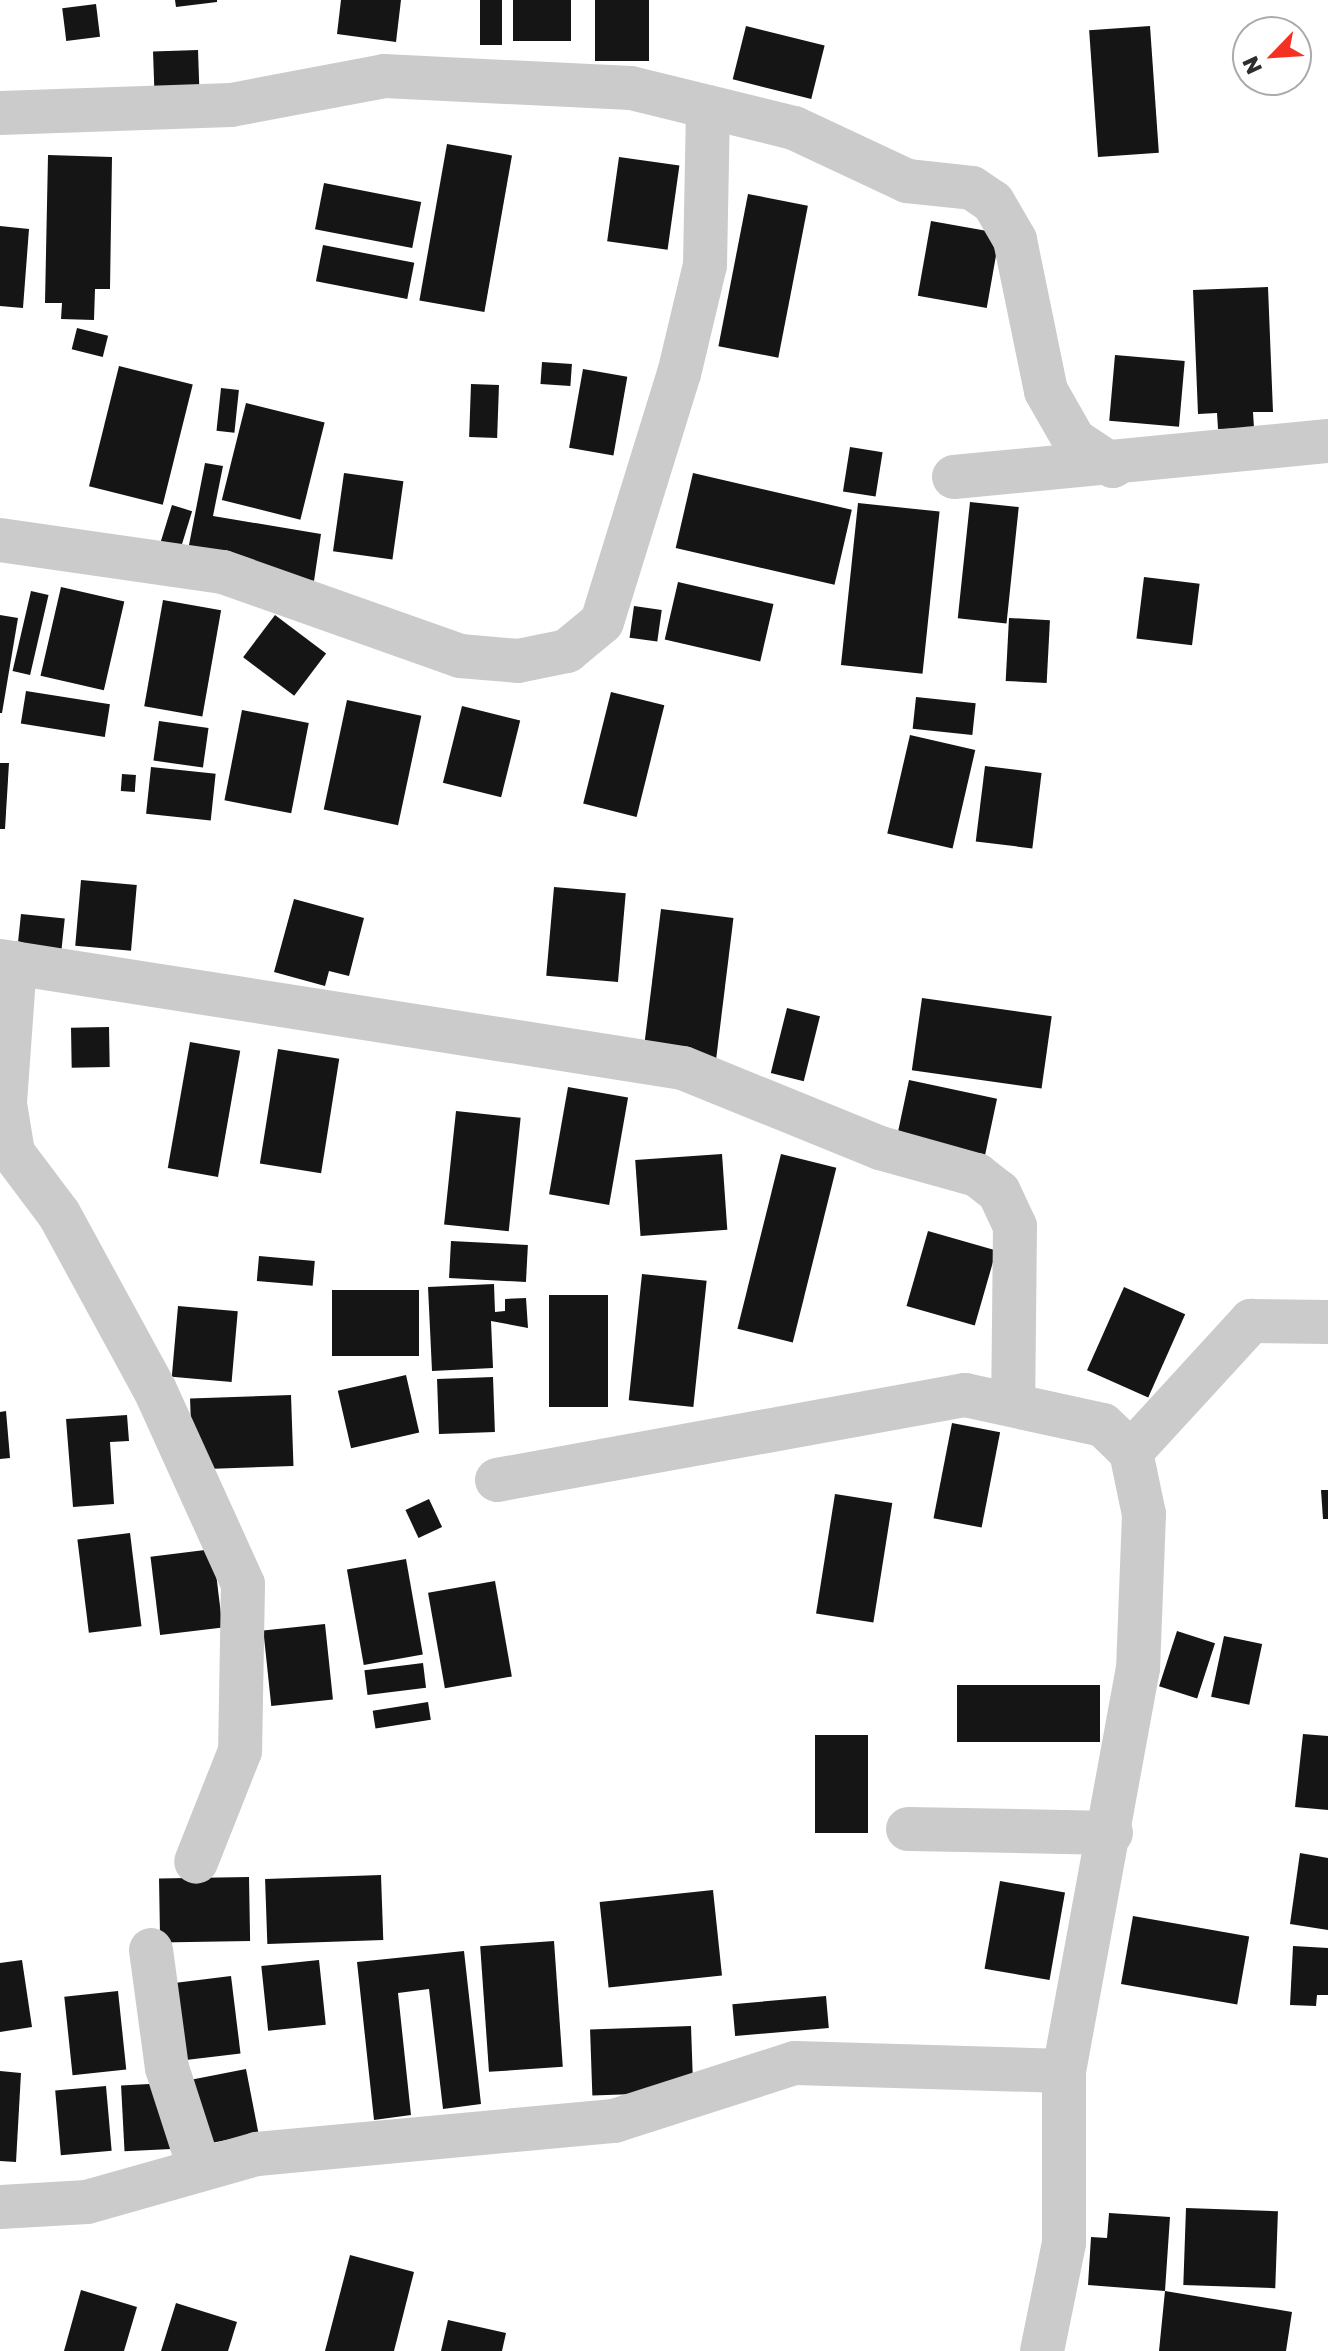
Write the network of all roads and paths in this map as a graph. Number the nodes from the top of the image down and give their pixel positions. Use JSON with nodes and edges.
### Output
{"nodes":[{"id":1,"x":708,"y":107,"type":"junction"},
{"id":2,"x":0,"y":113,"type":"edge"},
{"id":3,"x":1328,"y":441,"type":"edge"},
{"id":4,"x":1113,"y":466,"type":"junction"},
{"id":5,"x":954,"y":477,"type":"dead end"},
{"id":6,"x":0,"y":540,"type":"edge"},
{"id":7,"x":7,"y":962,"type":"edge"},
{"id":8,"x":1328,"y":1322,"type":"edge"},
{"id":9,"x":1013,"y":1404,"type":"junction"},
{"id":10,"x":1131,"y":1452,"type":"junction"},
{"id":11,"x":497,"y":1480,"type":"dead end"},
{"id":12,"x":908,"y":1829,"type":"dead end"},
{"id":13,"x":1111,"y":1833,"type":"junction"},
{"id":14,"x":196,"y":1862,"type":"dead end"},
{"id":15,"x":151,"y":1950,"type":"dead end"},
{"id":16,"x":1064,"y":2071,"type":"junction"},
{"id":17,"x":200,"y":2170,"type":"junction"},
{"id":18,"x":0,"y":2207,"type":"edge"},
{"id":19,"x":1042,"y":2351,"type":"edge"}],
"edges":[{"from":1,"to":2,"type":"street"},
{"from":1,"to":4,"type":"street"},
{"from":1,"to":6,"type":"street"},
{"from":3,"to":4,"type":"street"},
{"from":4,"to":5,"type":"street"},
{"from":7,"to":9,"type":"street"},
{"from":7,"to":14,"type":"street"},
{"from":8,"to":10,"type":"street"},
{"from":9,"to":10,"type":"street"},
{"from":9,"to":11,"type":"street"},
{"from":10,"to":13,"type":"street"},
{"from":12,"to":13,"type":"street"},
{"from":13,"to":16,"type":"street"},
{"from":15,"to":17,"type":"street"},
{"from":16,"to":17,"type":"street"},
{"from":16,"to":19,"type":"street"},
{"from":17,"to":18,"type":"street"}]}
